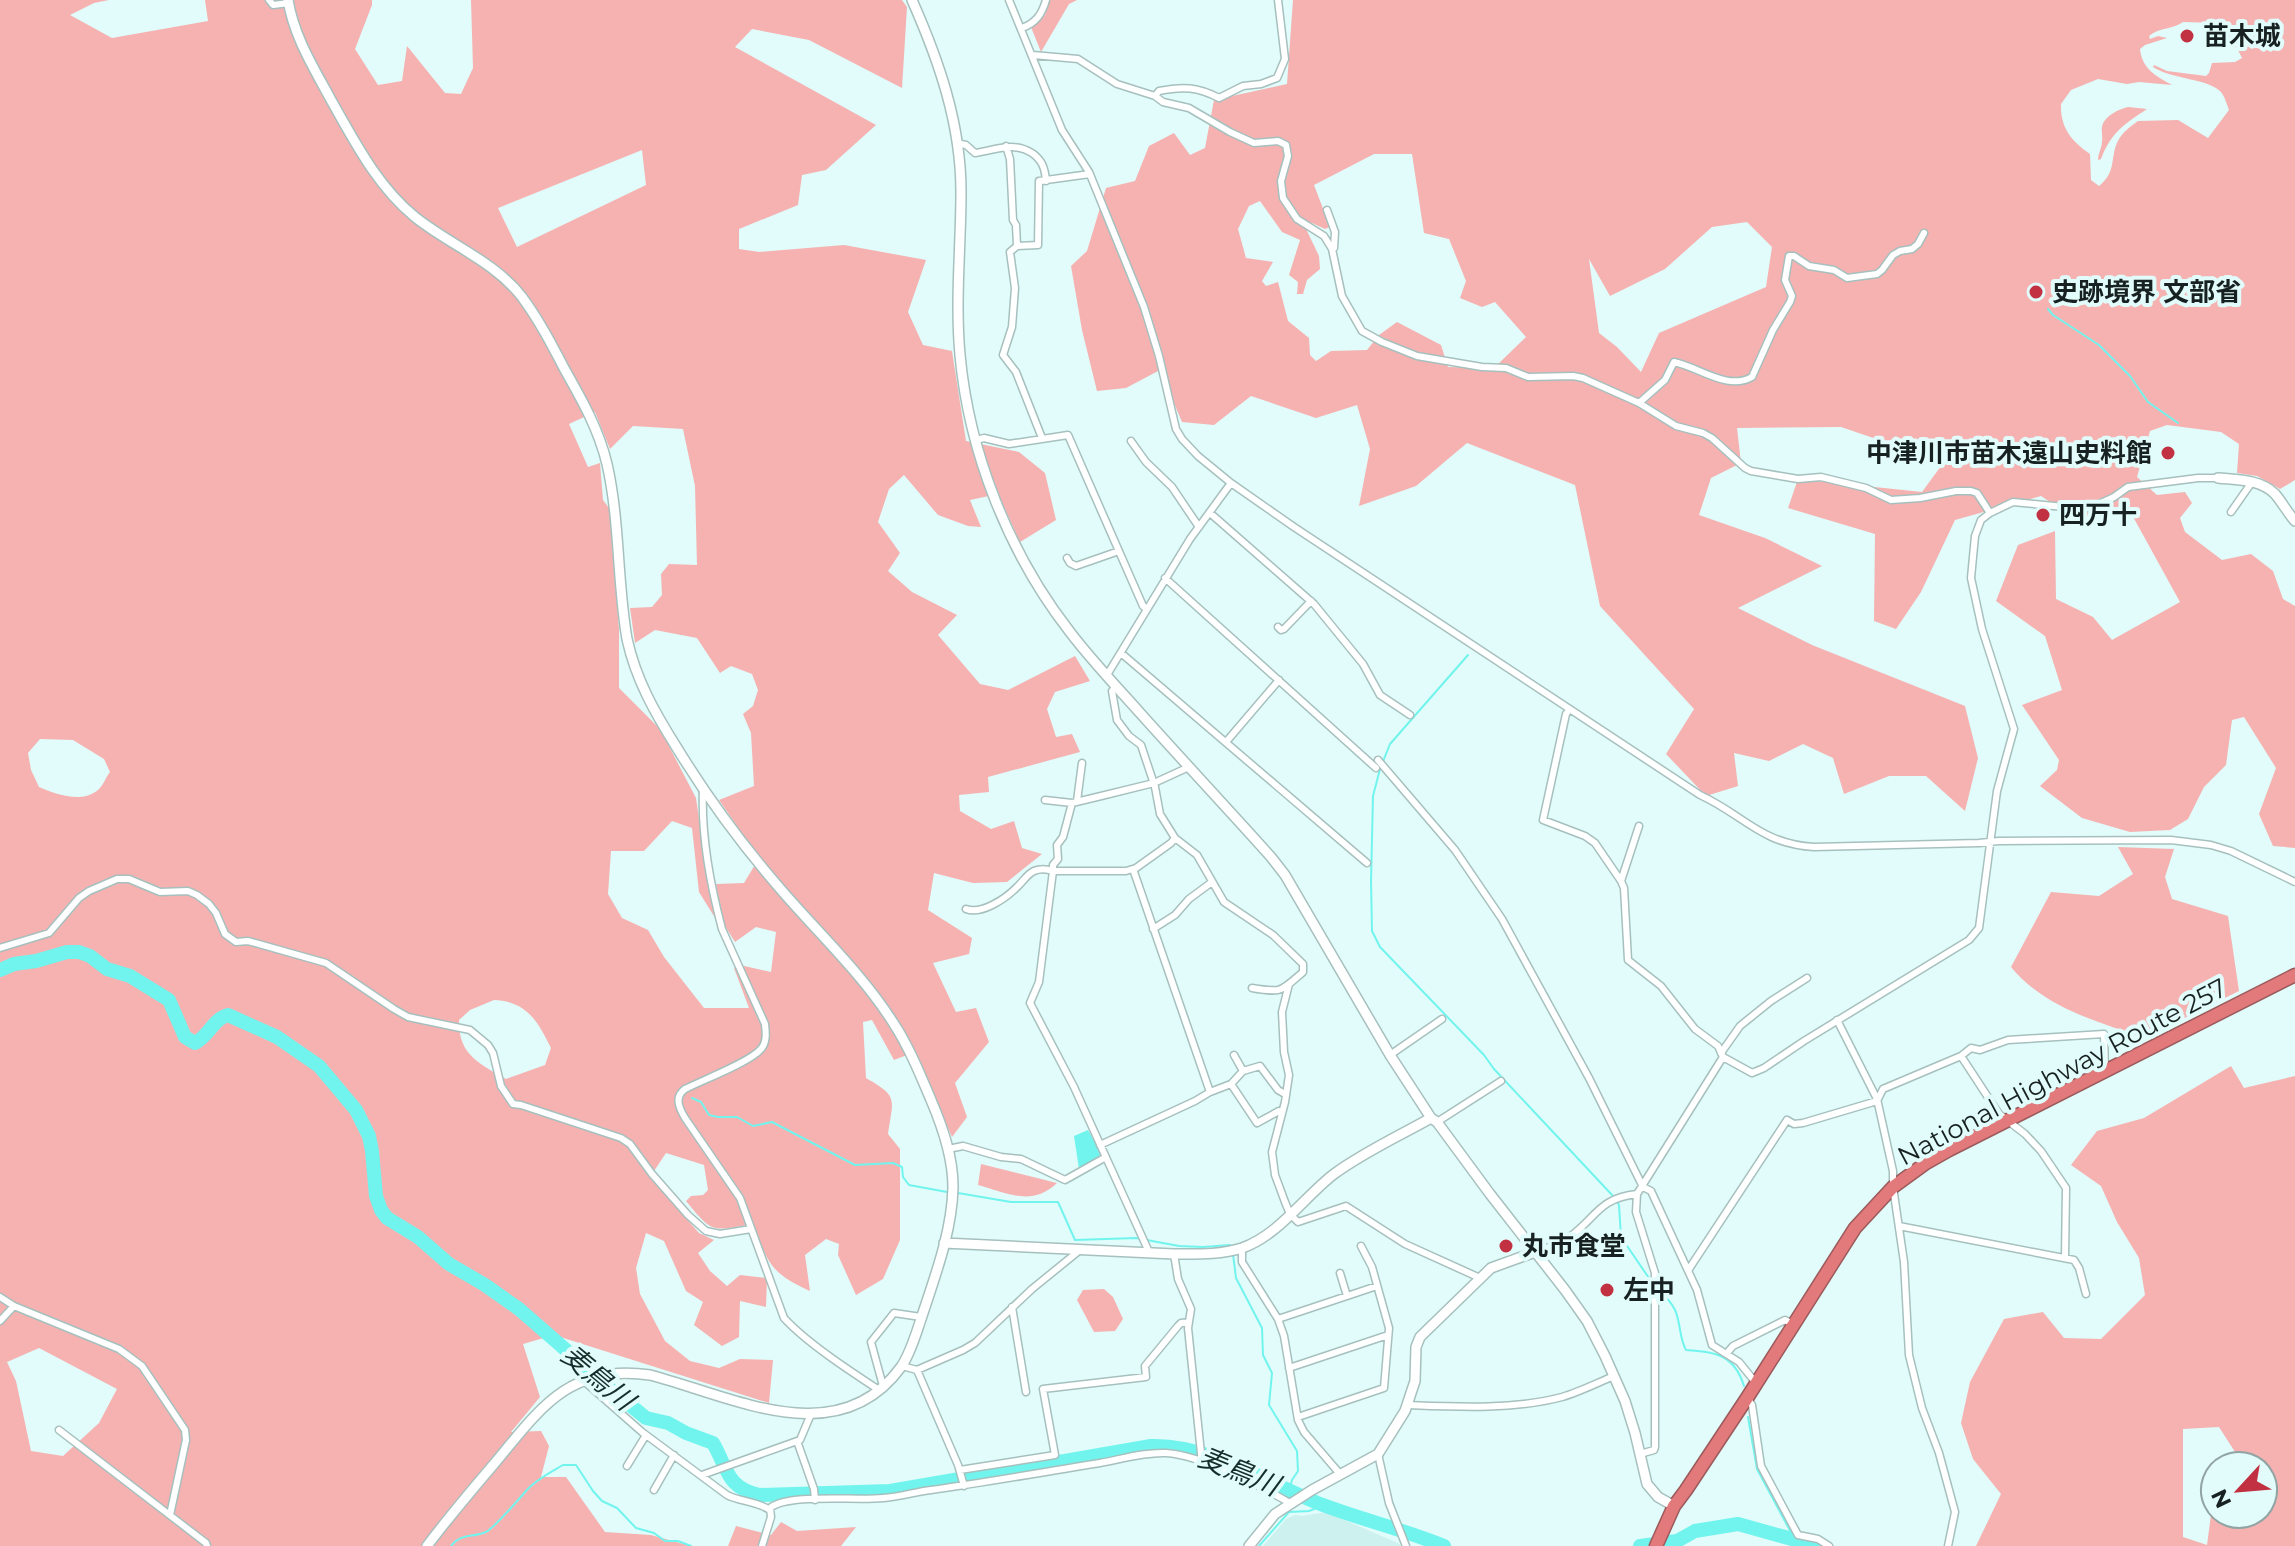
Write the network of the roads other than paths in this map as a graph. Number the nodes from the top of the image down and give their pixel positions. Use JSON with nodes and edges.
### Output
{"nodes":[{"id":1,"x":269,"y":0,"type":"edge"},
{"id":2,"x":912,"y":0,"type":"edge"},
{"id":3,"x":1009,"y":0,"type":"edge"},
{"id":4,"x":1046,"y":0,"type":"edge"},
{"id":5,"x":1278,"y":0,"type":"edge"},
{"id":6,"x":288,"y":2,"type":"edge"},
{"id":7,"x":1022,"y":28,"type":"junction"},
{"id":8,"x":1033,"y":55,"type":"junction"},
{"id":9,"x":1155,"y":96,"type":"junction"},
{"id":10,"x":956,"y":143,"type":"junction"},
{"id":11,"x":1006,"y":146,"type":"junction"},
{"id":12,"x":1090,"y":174,"type":"junction"},
{"id":13,"x":1046,"y":181,"type":"junction"},
{"id":14,"x":1327,"y":210,"type":"dead end"},
{"id":15,"x":1924,"y":233,"type":"dead end"},
{"id":16,"x":1017,"y":246,"type":"junction"},
{"id":17,"x":1332,"y":249,"type":"junction"},
{"id":18,"x":1639,"y":403,"type":"junction"},
{"id":19,"x":1042,"y":438,"type":"junction"},
{"id":20,"x":976,"y":440,"type":"junction"},
{"id":21,"x":1131,"y":441,"type":"dead end"},
{"id":22,"x":2218,"y":478,"type":"joint"},
{"id":23,"x":2253,"y":482,"type":"junction"},
{"id":24,"x":1231,"y":483,"type":"junction"},
{"id":25,"x":2231,"y":512,"type":"dead end"},
{"id":26,"x":1210,"y":513,"type":"junction"},
{"id":27,"x":1990,"y":513,"type":"junction"},
{"id":28,"x":2295,"y":521,"type":"edge"},
{"id":29,"x":1199,"y":527,"type":"junction"},
{"id":30,"x":1119,"y":551,"type":"junction"},
{"id":31,"x":1067,"y":558,"type":"dead end"},
{"id":32,"x":1165,"y":578,"type":"junction"},
{"id":33,"x":1311,"y":601,"type":"junction"},
{"id":34,"x":1147,"y":609,"type":"junction"},
{"id":35,"x":1278,"y":627,"type":"dead end"},
{"id":36,"x":1121,"y":653,"type":"junction"},
{"id":37,"x":1107,"y":675,"type":"junction"},
{"id":38,"x":1279,"y":680,"type":"junction"},
{"id":39,"x":1116,"y":686,"type":"junction"},
{"id":40,"x":1570,"y":709,"type":"junction"},
{"id":41,"x":1410,"y":715,"type":"dead end"},
{"id":42,"x":1226,"y":742,"type":"junction"},
{"id":43,"x":1082,"y":763,"type":"dead end"},
{"id":44,"x":1189,"y":767,"type":"junction"},
{"id":45,"x":1154,"y":783,"type":"junction"},
{"id":46,"x":703,"y":789,"type":"junction"},
{"id":47,"x":1045,"y":800,"type":"dead end"},
{"id":48,"x":1074,"y":802,"type":"junction"},
{"id":49,"x":1639,"y":826,"type":"dead end"},
{"id":50,"x":1175,"y":838,"type":"junction"},
{"id":51,"x":1989,"y":841,"type":"junction"},
{"id":52,"x":1367,"y":863,"type":"dead end"},
{"id":53,"x":1133,"y":869,"type":"junction"},
{"id":54,"x":1053,"y":871,"type":"junction"},
{"id":55,"x":1621,"y":881,"type":"junction"},
{"id":56,"x":1212,"y":882,"type":"junction"},
{"id":57,"x":2295,"y":882,"type":"edge"},
{"id":58,"x":966,"y":909,"type":"dead end"},
{"id":59,"x":1153,"y":929,"type":"junction"},
{"id":60,"x":0,"y":948,"type":"edge"},
{"id":61,"x":2295,"y":975,"type":"edge"},
{"id":62,"x":1807,"y":978,"type":"dead end"},
{"id":63,"x":1289,"y":984,"type":"junction"},
{"id":64,"x":1252,"y":988,"type":"dead end"},
{"id":65,"x":1442,"y":1019,"type":"dead end"},
{"id":66,"x":1837,"y":1020,"type":"junction"},
{"id":67,"x":1234,"y":1055,"type":"dead end"},
{"id":68,"x":1390,"y":1055,"type":"junction"},
{"id":69,"x":1722,"y":1055,"type":"junction"},
{"id":70,"x":1961,"y":1056,"type":"junction"},
{"id":71,"x":1243,"y":1071,"type":"junction"},
{"id":72,"x":2105,"y":1071,"type":"junction"},
{"id":73,"x":1501,"y":1081,"type":"dead end"},
{"id":74,"x":1231,"y":1084,"type":"junction"},
{"id":75,"x":1210,"y":1092,"type":"junction"},
{"id":76,"x":1285,"y":1094,"type":"junction"},
{"id":77,"x":1877,"y":1101,"type":"junction"},
{"id":78,"x":1282,"y":1112,"type":"junction"},
{"id":79,"x":1434,"y":1120,"type":"junction"},
{"id":80,"x":2006,"y":1121,"type":"junction"},
{"id":81,"x":1100,"y":1145,"type":"junction"},
{"id":82,"x":948,"y":1149,"type":"junction"},
{"id":83,"x":1106,"y":1157,"type":"junction"},
{"id":84,"x":1643,"y":1187,"type":"junction"},
{"id":85,"x":1893,"y":1187,"type":"junction"},
{"id":86,"x":1637,"y":1194,"type":"junction"},
{"id":87,"x":1290,"y":1214,"type":"junction"},
{"id":88,"x":1899,"y":1226,"type":"junction"},
{"id":89,"x":751,"y":1229,"type":"junction"},
{"id":90,"x":944,"y":1243,"type":"junction"},
{"id":91,"x":1361,"y":1246,"type":"dead end"},
{"id":92,"x":1242,"y":1248,"type":"junction"},
{"id":93,"x":1080,"y":1250,"type":"junction"},
{"id":94,"x":1149,"y":1252,"type":"junction"},
{"id":95,"x":1535,"y":1252,"type":"junction"},
{"id":96,"x":1174,"y":1254,"type":"junction"},
{"id":97,"x":2065,"y":1257,"type":"junction"},
{"id":98,"x":1689,"y":1269,"type":"junction"},
{"id":99,"x":1340,"y":1273,"type":"dead end"},
{"id":100,"x":1480,"y":1278,"type":"junction"},
{"id":101,"x":1377,"y":1286,"type":"junction"},
{"id":102,"x":2086,"y":1294,"type":"dead end"},
{"id":103,"x":1347,"y":1296,"type":"junction"},
{"id":104,"x":0,"y":1297,"type":"edge"},
{"id":105,"x":14,"y":1306,"type":"junction"},
{"id":106,"x":1012,"y":1307,"type":"junction"},
{"id":107,"x":921,"y":1317,"type":"junction"},
{"id":108,"x":1278,"y":1319,"type":"junction"},
{"id":109,"x":0,"y":1321,"type":"edge"},
{"id":110,"x":1189,"y":1322,"type":"junction"},
{"id":111,"x":1793,"y":1324,"type":"junction"},
{"id":112,"x":1388,"y":1335,"type":"junction"},
{"id":113,"x":1727,"y":1353,"type":"junction"},
{"id":114,"x":902,"y":1366,"type":"junction"},
{"id":115,"x":1289,"y":1368,"type":"junction"},
{"id":116,"x":917,"y":1370,"type":"junction"},
{"id":117,"x":1614,"y":1376,"type":"junction"},
{"id":118,"x":584,"y":1381,"type":"junction"},
{"id":119,"x":1756,"y":1383,"type":"junction"},
{"id":120,"x":881,"y":1388,"type":"junction"},
{"id":121,"x":1026,"y":1392,"type":"dead end"},
{"id":122,"x":1747,"y":1398,"type":"junction"},
{"id":123,"x":1407,"y":1405,"type":"junction"},
{"id":124,"x":811,"y":1414,"type":"junction"},
{"id":125,"x":1298,"y":1417,"type":"junction"},
{"id":126,"x":59,"y":1430,"type":"dead end"},
{"id":127,"x":646,"y":1435,"type":"junction"},
{"id":128,"x":797,"y":1441,"type":"junction"},
{"id":129,"x":1378,"y":1454,"type":"junction"},
{"id":130,"x":1640,"y":1454,"type":"junction"},
{"id":131,"x":674,"y":1455,"type":"junction"},
{"id":132,"x":1202,"y":1463,"type":"junction"},
{"id":133,"x":627,"y":1466,"type":"dead end"},
{"id":134,"x":960,"y":1470,"type":"junction"},
{"id":135,"x":1340,"y":1474,"type":"junction"},
{"id":136,"x":702,"y":1475,"type":"junction"},
{"id":137,"x":964,"y":1486,"type":"junction"},
{"id":138,"x":654,"y":1490,"type":"dead end"},
{"id":139,"x":815,"y":1500,"type":"junction"},
{"id":140,"x":1290,"y":1503,"type":"junction"},
{"id":141,"x":1674,"y":1506,"type":"junction"},
{"id":142,"x":770,"y":1510,"type":"junction"},
{"id":143,"x":170,"y":1515,"type":"junction"},
{"id":144,"x":1658,"y":1542,"type":"edge"},
{"id":145,"x":207,"y":1546,"type":"edge"},
{"id":146,"x":427,"y":1546,"type":"edge"},
{"id":147,"x":762,"y":1546,"type":"edge"},
{"id":148,"x":1249,"y":1546,"type":"edge"},
{"id":149,"x":1406,"y":1546,"type":"edge"},
{"id":150,"x":1829,"y":1546,"type":"edge"},
{"id":151,"x":1948,"y":1546,"type":"edge"}],
"edges":[{"from":1,"to":6,"type":"street"},
{"from":2,"to":10,"type":"street"},
{"from":3,"to":7,"type":"street"},
{"from":4,"to":7,"type":"street"},
{"from":5,"to":9,"type":"street"},
{"from":6,"to":46,"type":"street"},
{"from":7,"to":8,"type":"street"},
{"from":8,"to":9,"type":"street"},
{"from":8,"to":12,"type":"street"},
{"from":9,"to":17,"type":"street"},
{"from":10,"to":11,"type":"street"},
{"from":10,"to":20,"type":"street"},
{"from":11,"to":13,"type":"street"},
{"from":11,"to":16,"type":"street"},
{"from":12,"to":13,"type":"street"},
{"from":12,"to":24,"type":"street"},
{"from":13,"to":16,"type":"street"},
{"from":14,"to":17,"type":"street"},
{"from":15,"to":18,"type":"street"},
{"from":16,"to":19,"type":"street"},
{"from":17,"to":18,"type":"street"},
{"from":18,"to":27,"type":"street"},
{"from":19,"to":20,"type":"street"},
{"from":19,"to":30,"type":"street"},
{"from":20,"to":37,"type":"street"},
{"from":21,"to":29,"type":"street"},
{"from":22,"to":23,"type":"street"},
{"from":22,"to":27,"type":"street"},
{"from":23,"to":25,"type":"street"},
{"from":23,"to":28,"type":"street"},
{"from":24,"to":26,"type":"street"},
{"from":24,"to":40,"type":"street"},
{"from":26,"to":29,"type":"street"},
{"from":26,"to":33,"type":"street"},
{"from":27,"to":51,"type":"street"},
{"from":29,"to":32,"type":"street"},
{"from":30,"to":31,"type":"street"},
{"from":30,"to":34,"type":"street"},
{"from":32,"to":34,"type":"street"},
{"from":32,"to":38,"type":"street"},
{"from":33,"to":35,"type":"street"},
{"from":33,"to":41,"type":"street"},
{"from":34,"to":36,"type":"street"},
{"from":36,"to":37,"type":"street"},
{"from":36,"to":42,"type":"street"},
{"from":37,"to":39,"type":"street"},
{"from":38,"to":42,"type":"street"},
{"from":38,"to":84,"type":"street"},
{"from":39,"to":44,"type":"street"},
{"from":39,"to":45,"type":"street"},
{"from":40,"to":51,"type":"street"},
{"from":40,"to":55,"type":"street"},
{"from":42,"to":52,"type":"street"},
{"from":43,"to":48,"type":"street"},
{"from":44,"to":45,"type":"street"},
{"from":44,"to":68,"type":"street"},
{"from":45,"to":48,"type":"street"},
{"from":45,"to":50,"type":"street"},
{"from":46,"to":82,"type":"street"},
{"from":46,"to":89,"type":"street"},
{"from":47,"to":48,"type":"street"},
{"from":48,"to":54,"type":"street"},
{"from":49,"to":55,"type":"street"},
{"from":50,"to":53,"type":"street"},
{"from":50,"to":56,"type":"street"},
{"from":51,"to":57,"type":"street"},
{"from":51,"to":66,"type":"street"},
{"from":53,"to":54,"type":"street"},
{"from":53,"to":59,"type":"street"},
{"from":54,"to":58,"type":"street"},
{"from":54,"to":81,"type":"street"},
{"from":55,"to":69,"type":"street"},
{"from":56,"to":59,"type":"street"},
{"from":56,"to":63,"type":"street"},
{"from":59,"to":75,"type":"street"},
{"from":60,"to":89,"type":"street"},
{"from":61,"to":72,"type":"highway","name":"National Highway Route 257"},
{"from":62,"to":69,"type":"street"},
{"from":63,"to":64,"type":"street"},
{"from":63,"to":76,"type":"street"},
{"from":65,"to":68,"type":"street"},
{"from":66,"to":69,"type":"street"},
{"from":66,"to":77,"type":"street"},
{"from":67,"to":71,"type":"street"},
{"from":68,"to":79,"type":"street"},
{"from":69,"to":84,"type":"street"},
{"from":70,"to":72,"type":"street"},
{"from":70,"to":77,"type":"street"},
{"from":70,"to":80,"type":"street"},
{"from":71,"to":74,"type":"street"},
{"from":71,"to":76,"type":"street"},
{"from":72,"to":80,"type":"highway","name":"National Highway Route 257"},
{"from":73,"to":79,"type":"street"},
{"from":74,"to":75,"type":"street"},
{"from":74,"to":78,"type":"street"},
{"from":75,"to":81,"type":"street"},
{"from":76,"to":78,"type":"street"},
{"from":77,"to":85,"type":"street"},
{"from":77,"to":98,"type":"street"},
{"from":78,"to":87,"type":"street"},
{"from":79,"to":87,"type":"street"},
{"from":79,"to":95,"type":"street"},
{"from":80,"to":85,"type":"highway","name":"National Highway Route 257"},
{"from":80,"to":97,"type":"street"},
{"from":81,"to":83,"type":"street"},
{"from":82,"to":83,"type":"street"},
{"from":82,"to":90,"type":"street"},
{"from":83,"to":94,"type":"street"},
{"from":84,"to":86,"type":"street"},
{"from":84,"to":98,"type":"street"},
{"from":85,"to":88,"type":"street"},
{"from":85,"to":111,"type":"highway","name":"National Highway Route 257"},
{"from":86,"to":95,"type":"street"},
{"from":86,"to":130,"type":"street"},
{"from":87,"to":92,"type":"street"},
{"from":87,"to":100,"type":"street"},
{"from":88,"to":97,"type":"street"},
{"from":88,"to":151,"type":"street"},
{"from":89,"to":120,"type":"street"},
{"from":90,"to":93,"type":"street"},
{"from":90,"to":107,"type":"street"},
{"from":91,"to":101,"type":"street"},
{"from":92,"to":96,"type":"street"},
{"from":92,"to":108,"type":"street"},
{"from":93,"to":94,"type":"street"},
{"from":93,"to":106,"type":"street"},
{"from":94,"to":96,"type":"street"},
{"from":95,"to":100,"type":"street"},
{"from":95,"to":117,"type":"street"},
{"from":96,"to":110,"type":"street"},
{"from":97,"to":102,"type":"street"},
{"from":98,"to":113,"type":"street"},
{"from":99,"to":103,"type":"street"},
{"from":100,"to":123,"type":"street"},
{"from":101,"to":103,"type":"street"},
{"from":101,"to":112,"type":"street"},
{"from":103,"to":108,"type":"street"},
{"from":104,"to":105,"type":"street"},
{"from":105,"to":109,"type":"street"},
{"from":105,"to":143,"type":"street"},
{"from":106,"to":116,"type":"street"},
{"from":106,"to":121,"type":"street"},
{"from":107,"to":114,"type":"street"},
{"from":107,"to":120,"type":"street"},
{"from":108,"to":115,"type":"street"},
{"from":110,"to":132,"type":"street"},
{"from":110,"to":134,"type":"street"},
{"from":111,"to":113,"type":"street"},
{"from":111,"to":119,"type":"highway","name":"National Highway Route 257"},
{"from":112,"to":115,"type":"street"},
{"from":112,"to":125,"type":"street"},
{"from":113,"to":119,"type":"street"},
{"from":114,"to":116,"type":"street"},
{"from":114,"to":120,"type":"street"},
{"from":115,"to":125,"type":"street"},
{"from":116,"to":134,"type":"street"},
{"from":117,"to":123,"type":"street"},
{"from":117,"to":130,"type":"street"},
{"from":118,"to":124,"type":"street"},
{"from":118,"to":127,"type":"street"},
{"from":118,"to":146,"type":"street"},
{"from":119,"to":122,"type":"highway","name":"National Highway Route 257"},
{"from":120,"to":124,"type":"street"},
{"from":122,"to":141,"type":"highway","name":"National Highway Route 257"},
{"from":122,"to":150,"type":"street"},
{"from":123,"to":129,"type":"street"},
{"from":124,"to":128,"type":"street"},
{"from":125,"to":135,"type":"street"},
{"from":126,"to":143,"type":"street"},
{"from":127,"to":131,"type":"street"},
{"from":127,"to":133,"type":"street"},
{"from":128,"to":136,"type":"street"},
{"from":128,"to":139,"type":"street"},
{"from":129,"to":135,"type":"street"},
{"from":129,"to":149,"type":"street"},
{"from":130,"to":141,"type":"street"},
{"from":131,"to":136,"type":"street"},
{"from":131,"to":138,"type":"street"},
{"from":132,"to":137,"type":"street"},
{"from":132,"to":140,"type":"street"},
{"from":134,"to":137,"type":"street"},
{"from":135,"to":140,"type":"street"},
{"from":136,"to":142,"type":"street"},
{"from":137,"to":139,"type":"street"},
{"from":139,"to":142,"type":"street"},
{"from":140,"to":148,"type":"street"},
{"from":141,"to":144,"type":"highway","name":"National Highway Route 257"},
{"from":142,"to":147,"type":"street"},
{"from":143,"to":145,"type":"street"}]}
